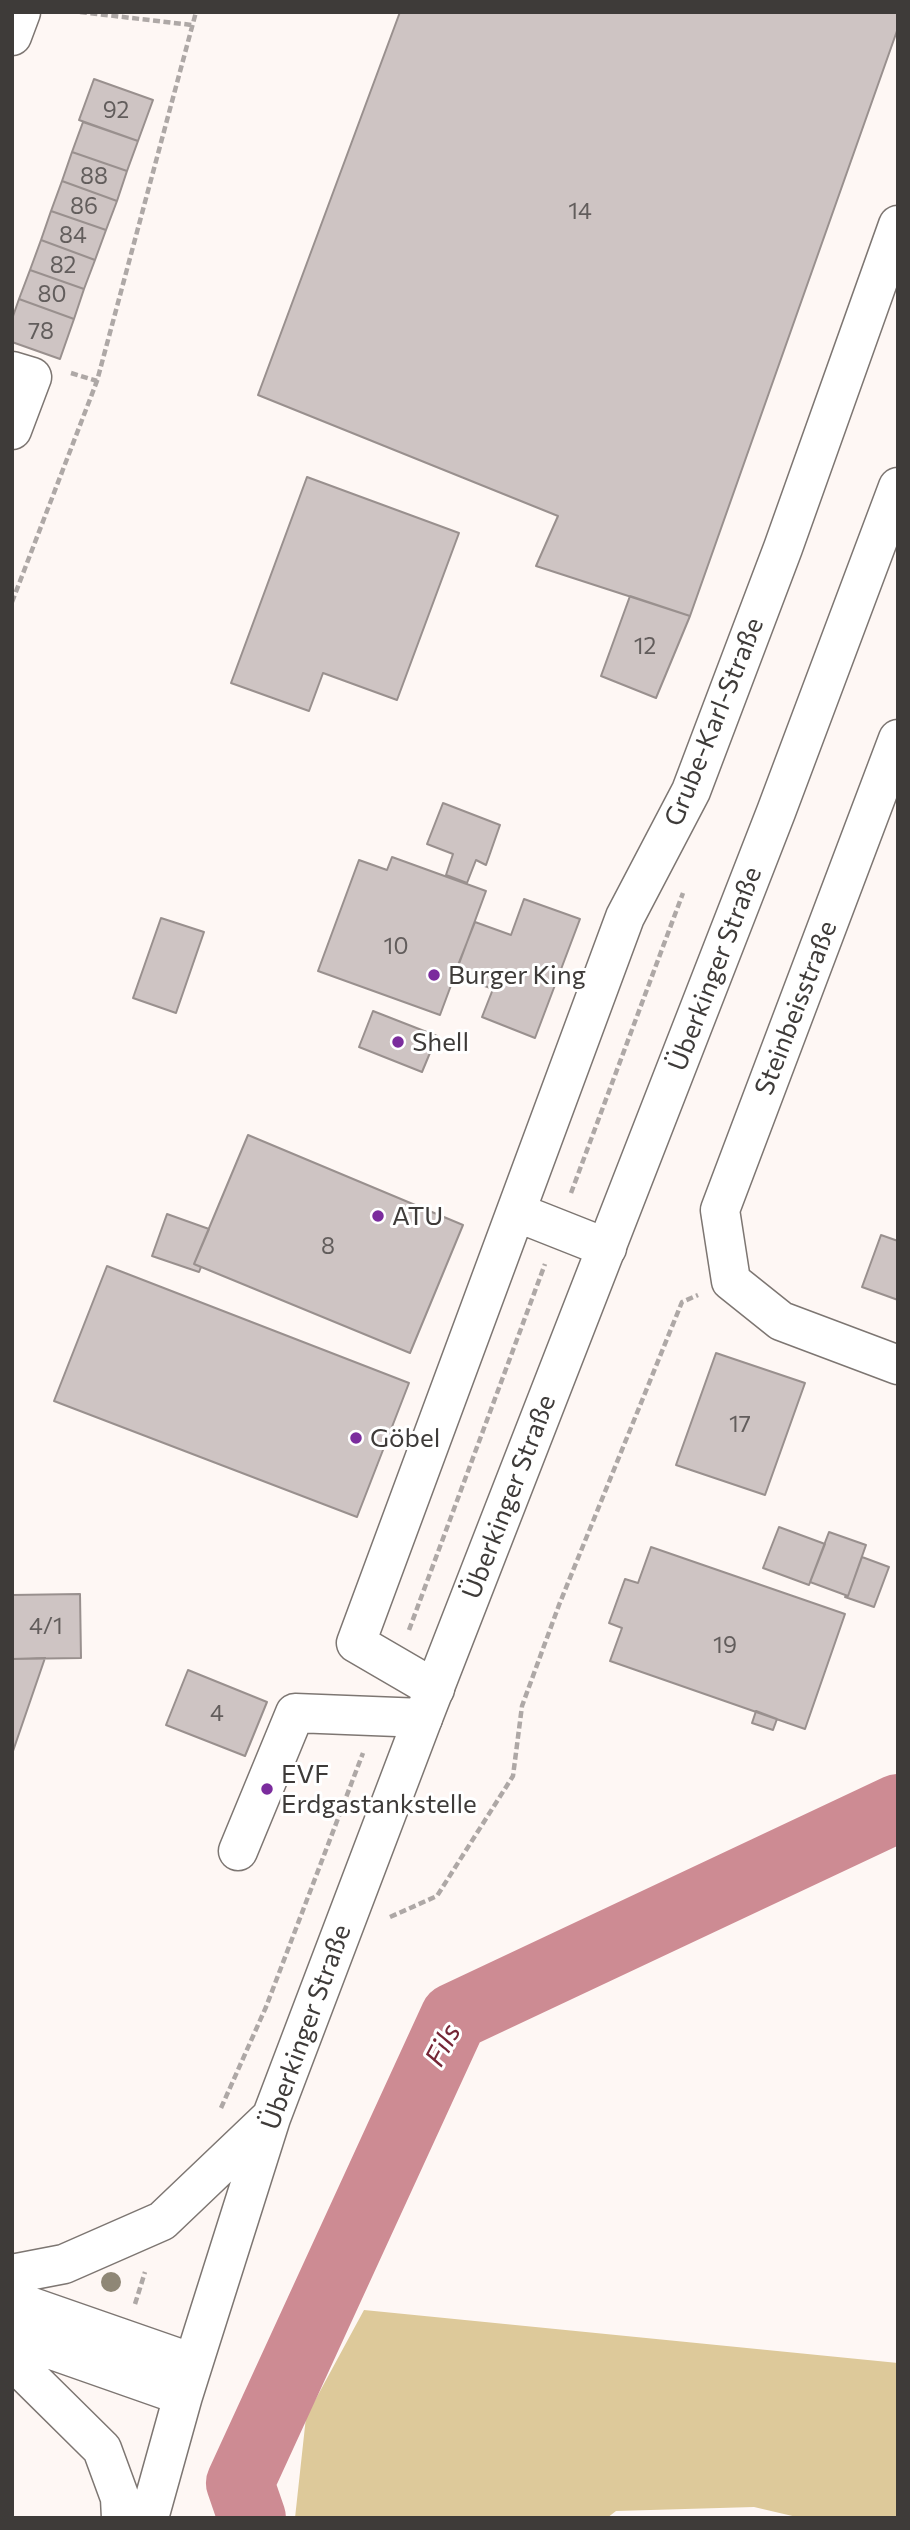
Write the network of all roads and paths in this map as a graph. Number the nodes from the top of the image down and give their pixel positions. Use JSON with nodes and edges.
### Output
{"nodes":[{"id":1,"x":21,"y":12,"type":"edge"},
{"id":2,"x":80,"y":12,"type":"edge"},
{"id":3,"x":196,"y":12,"type":"edge"},
{"id":4,"x":192,"y":25,"type":"junction"},
{"id":5,"x":12,"y":36,"type":"edge"},
{"id":6,"x":898,"y":225,"type":"edge"},
{"id":7,"x":12,"y":371,"type":"edge"},
{"id":8,"x":12,"y":430,"type":"edge"},
{"id":9,"x":898,"y":486,"type":"edge"},
{"id":10,"x":12,"y":602,"type":"edge"},
{"id":11,"x":898,"y":739,"type":"edge"},
{"id":12,"x":516,"y":1212,"type":"junction"},
{"id":13,"x":607,"y":1248,"type":"junction"},
{"id":14,"x":731,"y":1281,"type":"junction"},
{"id":15,"x":898,"y":1365,"type":"edge"},
{"id":16,"x":429,"y":1704,"type":"junction"},
{"id":17,"x":237,"y":1851,"type":"dead end"},
{"id":18,"x":338,"y":1940,"type":"junction"},
{"id":19,"x":271,"y":2118,"type":"junction"},
{"id":20,"x":12,"y":2274,"type":"edge"},
{"id":21,"x":12,"y":2300,"type":"edge"},
{"id":22,"x":12,"y":2336,"type":"edge"},
{"id":23,"x":12,"y":2360,"type":"edge"},
{"id":24,"x":188,"y":2380,"type":"junction"},
{"id":25,"x":121,"y":2518,"type":"edge"},
{"id":26,"x":149,"y":2518,"type":"edge"}],
"edges":[{"from":1,"to":5,"type":"main road"},
{"from":2,"to":4,"type":"path"},
{"from":3,"to":4,"type":"path"},
{"from":4,"to":10,"type":"path"},
{"from":6,"to":12,"type":"main road","name":"Grube-Karl-Straße"},
{"from":7,"to":8,"type":"main road"},
{"from":9,"to":13,"type":"main road","name":"Überkinger Straße"},
{"from":11,"to":14,"type":"main road","name":"Steinbeisstraße"},
{"from":12,"to":13,"type":"main road"},
{"from":12,"to":16,"type":"main road","name":"Grube-Karl-Straße"},
{"from":13,"to":16,"type":"main road","name":"Überkinger Straße"},
{"from":14,"to":15,"type":"main road"},
{"from":14,"to":18,"type":"path"},
{"from":16,"to":17,"type":"main road"},
{"from":16,"to":18,"type":"main road","name":"Überkinger Straße"},
{"from":18,"to":19,"type":"main road","name":"Überkinger Straße"},
{"from":19,"to":20,"type":"main road"},
{"from":19,"to":24,"type":"main road","name":"Überkinger Straße"},
{"from":21,"to":24,"type":"main road"},
{"from":22,"to":24,"type":"main road"},
{"from":23,"to":25,"type":"main road"},
{"from":24,"to":26,"type":"main road","name":"Überkinger Straße"}]}
